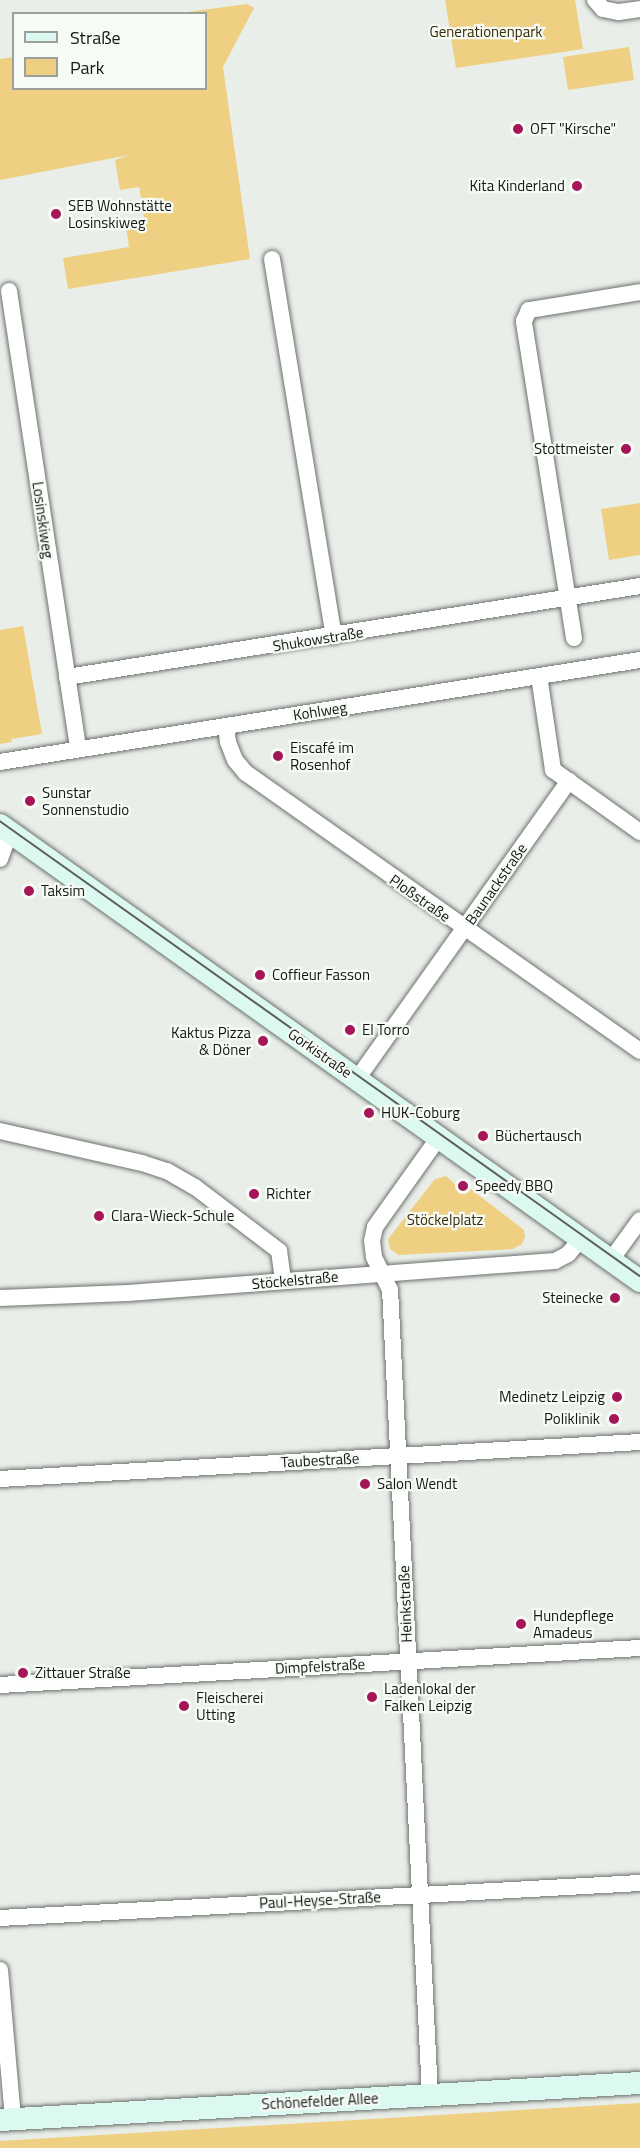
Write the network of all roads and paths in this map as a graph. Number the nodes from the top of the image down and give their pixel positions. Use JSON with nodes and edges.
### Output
{"nodes":[{"id":1,"x":595,"y":0,"type":"edge"},
{"id":2,"x":640,"y":9,"type":"edge"},
{"id":3,"x":272,"y":259,"type":"dead end"},
{"id":4,"x":9,"y":291,"type":"dead end"},
{"id":5,"x":640,"y":292,"type":"edge"},
{"id":6,"x":640,"y":586,"type":"edge"},
{"id":7,"x":568,"y":598,"type":"junction"},
{"id":8,"x":334,"y":636,"type":"junction"},
{"id":9,"x":574,"y":638,"type":"dead end"},
{"id":10,"x":640,"y":660,"type":"edge"},
{"id":11,"x":539,"y":676,"type":"junction"},
{"id":12,"x":67,"y":677,"type":"junction"},
{"id":13,"x":226,"y":726,"type":"junction"},
{"id":14,"x":78,"y":749,"type":"junction"},
{"id":15,"x":0,"y":762,"type":"edge"},
{"id":16,"x":569,"y":781,"type":"junction"},
{"id":17,"x":5,"y":829,"type":"edge"},
{"id":18,"x":640,"y":832,"type":"edge"},
{"id":19,"x":0,"y":859,"type":"edge"},
{"id":20,"x":464,"y":929,"type":"junction"},
{"id":21,"x":640,"y":1051,"type":"edge"},
{"id":22,"x":357,"y":1079,"type":"junction"},
{"id":23,"x":0,"y":1131,"type":"edge"},
{"id":24,"x":439,"y":1137,"type":"junction"},
{"id":25,"x":640,"y":1220,"type":"edge"},
{"id":26,"x":581,"y":1239,"type":"junction"},
{"id":27,"x":611,"y":1260,"type":"junction"},
{"id":28,"x":383,"y":1273,"type":"junction"},
{"id":29,"x":283,"y":1281,"type":"junction"},
{"id":30,"x":640,"y":1281,"type":"edge"},
{"id":31,"x":0,"y":1298,"type":"edge"},
{"id":32,"x":640,"y":1442,"type":"edge"},
{"id":33,"x":399,"y":1455,"type":"junction"},
{"id":34,"x":0,"y":1479,"type":"edge"},
{"id":35,"x":640,"y":1648,"type":"edge"},
{"id":36,"x":407,"y":1660,"type":"junction"},
{"id":37,"x":0,"y":1685,"type":"edge"},
{"id":38,"x":640,"y":1883,"type":"edge"},
{"id":39,"x":418,"y":1894,"type":"junction"},
{"id":40,"x":0,"y":1918,"type":"edge"},
{"id":41,"x":0,"y":1970,"type":"edge"},
{"id":42,"x":640,"y":2083,"type":"edge"},
{"id":43,"x":430,"y":2095,"type":"junction"},
{"id":44,"x":7,"y":2119,"type":"edge"}],
"edges":[{"from":1,"to":2,"type":"street"},
{"from":3,"to":8,"type":"street"},
{"from":4,"to":12,"type":"street","name":"Losinskiweg"},
{"from":5,"to":7,"type":"street"},
{"from":6,"to":7,"type":"street","name":"Shukowstraße"},
{"from":7,"to":8,"type":"street","name":"Shukowstraße"},
{"from":7,"to":9,"type":"street"},
{"from":8,"to":12,"type":"street","name":"Shukowstraße"},
{"from":10,"to":11,"type":"street","name":"Kohlweg"},
{"from":11,"to":13,"type":"street","name":"Kohlweg"},
{"from":11,"to":16,"type":"street"},
{"from":12,"to":14,"type":"street","name":"Losinskiweg"},
{"from":13,"to":14,"type":"street","name":"Kohlweg"},
{"from":13,"to":20,"type":"street","name":"Ploßstraße"},
{"from":14,"to":15,"type":"street","name":"Kohlweg"},
{"from":16,"to":18,"type":"street"},
{"from":16,"to":20,"type":"street","name":"Baunackstraße"},
{"from":17,"to":19,"type":"street"},
{"from":17,"to":22,"type":"main road","name":"Gorkistraße"},
{"from":20,"to":21,"type":"street","name":"Ploßstraße"},
{"from":20,"to":22,"type":"street","name":"Baunackstraße"},
{"from":22,"to":24,"type":"main road","name":"Gorkistraße"},
{"from":23,"to":29,"type":"street"},
{"from":24,"to":26,"type":"main road","name":"Gorkistraße"},
{"from":24,"to":28,"type":"street","name":"Heinkstraße"},
{"from":25,"to":27,"type":"street"},
{"from":26,"to":27,"type":"main road","name":"Gorkistraße"},
{"from":26,"to":28,"type":"street","name":"Stöckelstraße"},
{"from":27,"to":30,"type":"main road","name":"Gorkistraße"},
{"from":28,"to":29,"type":"street","name":"Stöckelstraße"},
{"from":28,"to":33,"type":"street","name":"Heinkstraße"},
{"from":29,"to":31,"type":"street","name":"Stöckelstraße"},
{"from":32,"to":33,"type":"street","name":"Taubestraße"},
{"from":33,"to":34,"type":"street","name":"Taubestraße"},
{"from":33,"to":36,"type":"street","name":"Heinkstraße"},
{"from":35,"to":36,"type":"street","name":"Dimpfelstraße"},
{"from":36,"to":37,"type":"street","name":"Dimpfelstraße"},
{"from":36,"to":39,"type":"street","name":"Heinkstraße"},
{"from":38,"to":39,"type":"street","name":"Paul-Heyse-Straße"},
{"from":39,"to":40,"type":"street","name":"Paul-Heyse-Straße"},
{"from":39,"to":43,"type":"street","name":"Heinkstraße"},
{"from":41,"to":44,"type":"street"},
{"from":42,"to":43,"type":"main road","name":"Schönefelder Allee"},
{"from":43,"to":44,"type":"main road","name":"Schönefelder Allee"}]}
